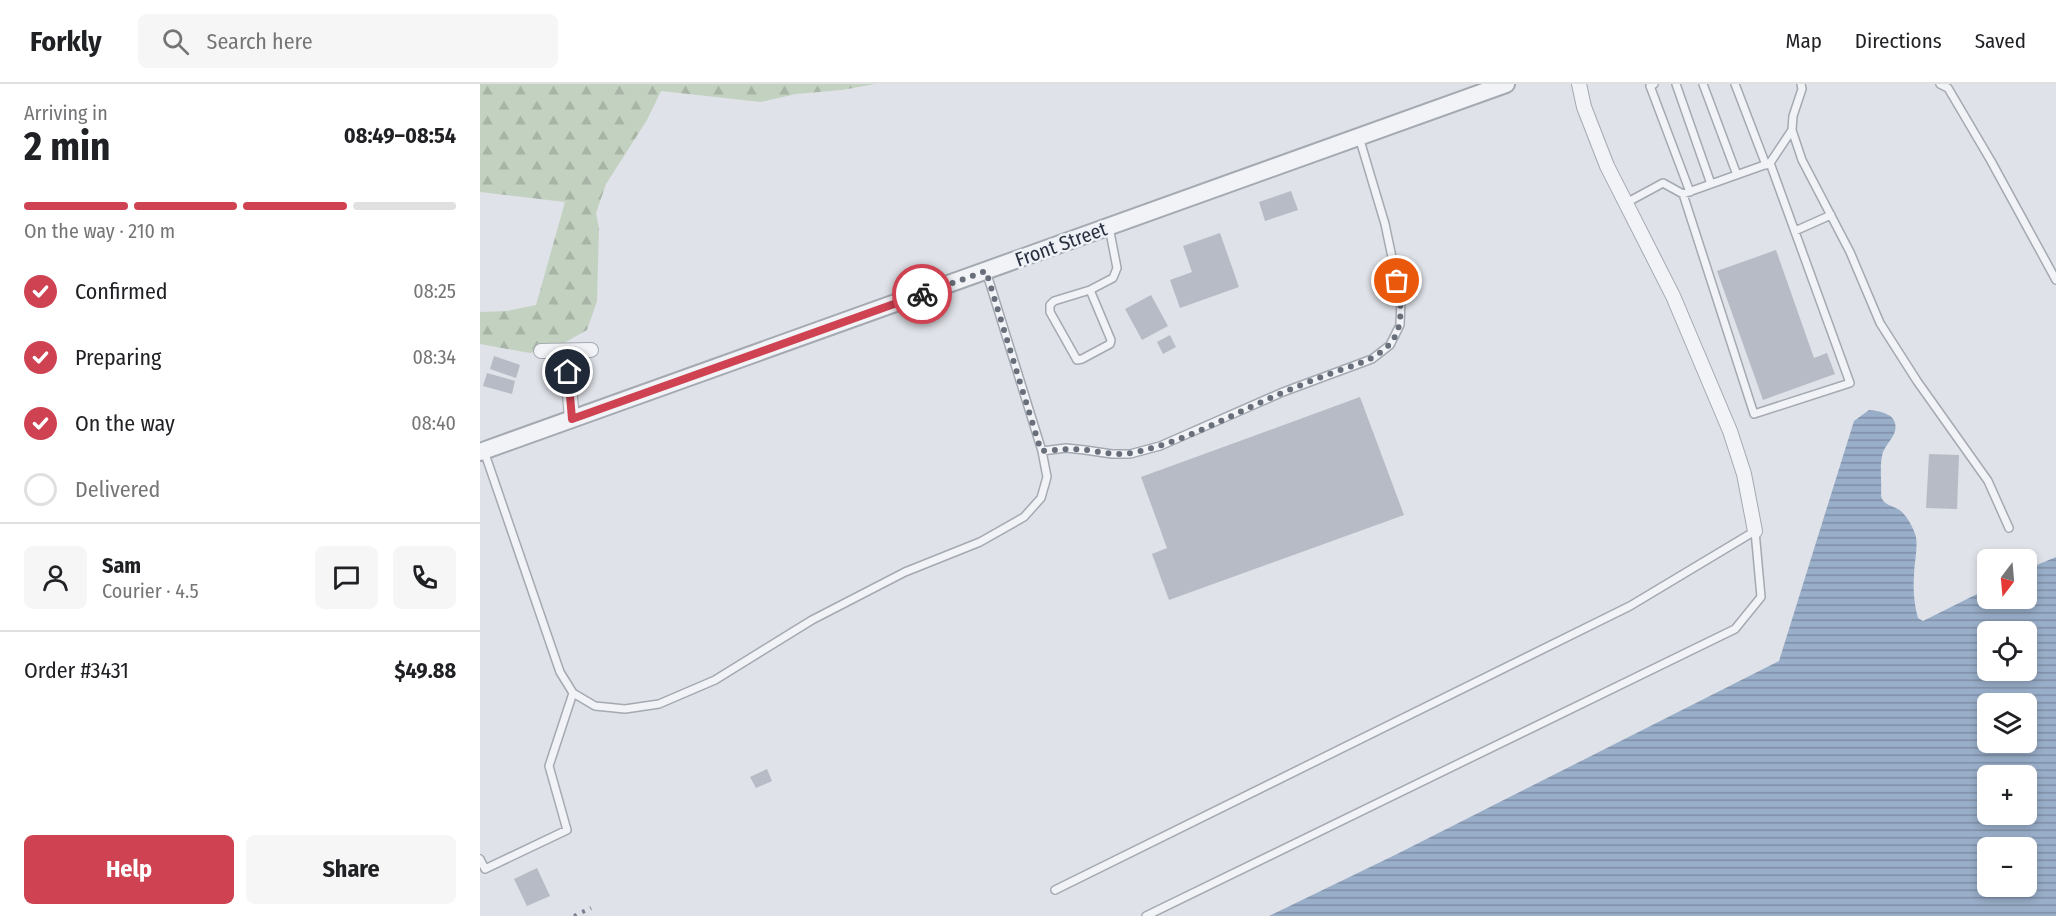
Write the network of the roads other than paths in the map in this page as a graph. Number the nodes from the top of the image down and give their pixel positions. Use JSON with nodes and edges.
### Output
{"nodes":[{"id":1,"x":1506,"y":84,"type":"edge"},
{"id":2,"x":1579,"y":84,"type":"edge"},
{"id":3,"x":1654,"y":84,"type":"edge"},
{"id":4,"x":1676,"y":84,"type":"edge"},
{"id":5,"x":1703,"y":84,"type":"edge"},
{"id":6,"x":1735,"y":84,"type":"edge"},
{"id":7,"x":1940,"y":84,"type":"edge"},
{"id":8,"x":1804,"y":86,"type":"edge"},
{"id":9,"x":1792,"y":130,"type":"junction"},
{"id":10,"x":1359,"y":137,"type":"junction"},
{"id":11,"x":1768,"y":164,"type":"junction"},
{"id":12,"x":1737,"y":175,"type":"junction"},
{"id":13,"x":1711,"y":184,"type":"junction"},
{"id":14,"x":1686,"y":193,"type":"junction"},
{"id":15,"x":1626,"y":203,"type":"junction"},
{"id":16,"x":1831,"y":215,"type":"junction"},
{"id":17,"x":1109,"y":227,"type":"junction"},
{"id":18,"x":1795,"y":231,"type":"junction"},
{"id":19,"x":986,"y":271,"type":"junction"},
{"id":20,"x":2056,"y":280,"type":"edge"},
{"id":21,"x":1090,"y":290,"type":"junction"},
{"id":22,"x":591,"y":350,"type":"dead end"},
{"id":23,"x":541,"y":351,"type":"dead end"},
{"id":24,"x":566,"y":351,"type":"junction"},
{"id":25,"x":572,"y":419,"type":"junction"},
{"id":26,"x":482,"y":451,"type":"edge"},
{"id":27,"x":1041,"y":451,"type":"junction"},
{"id":28,"x":2009,"y":528,"type":"dead end"},
{"id":29,"x":1755,"y":531,"type":"junction"},
{"id":30,"x":573,"y":693,"type":"junction"},
{"id":31,"x":480,"y":859,"type":"edge"},
{"id":32,"x":1054,"y":890,"type":"dead end"},
{"id":33,"x":1146,"y":916,"type":"edge"}],
"edges":[{"from":1,"to":10,"type":"street","name":"Front Street"},
{"from":2,"to":15,"type":"street"},
{"from":3,"to":14,"type":"lane"},
{"from":4,"to":13,"type":"lane"},
{"from":5,"to":12,"type":"lane"},
{"from":6,"to":11,"type":"lane"},
{"from":7,"to":20,"type":"lane"},
{"from":8,"to":9,"type":"lane"},
{"from":9,"to":11,"type":"lane"},
{"from":9,"to":16,"type":"lane"},
{"from":10,"to":17,"type":"street","name":"Front Street"},
{"from":10,"to":27,"type":"lane"},
{"from":11,"to":12,"type":"lane"},
{"from":11,"to":18,"type":"lane"},
{"from":12,"to":13,"type":"lane"},
{"from":13,"to":14,"type":"lane"},
{"from":14,"to":15,"type":"lane"},
{"from":14,"to":18,"type":"lane"},
{"from":15,"to":29,"type":"street"},
{"from":16,"to":18,"type":"lane"},
{"from":16,"to":28,"type":"lane"},
{"from":17,"to":19,"type":"street","name":"Front Street"},
{"from":17,"to":21,"type":"lane"},
{"from":19,"to":25,"type":"street","name":"Front Street"},
{"from":19,"to":27,"type":"lane"},
{"from":21,"to":21,"type":"lane"},
{"from":22,"to":24,"type":"street"},
{"from":23,"to":24,"type":"street"},
{"from":24,"to":25,"type":"street"},
{"from":25,"to":26,"type":"street","name":"Front Street"},
{"from":26,"to":30,"type":"lane"},
{"from":27,"to":30,"type":"lane"},
{"from":29,"to":32,"type":"lane"},
{"from":29,"to":33,"type":"lane"},
{"from":30,"to":31,"type":"lane"}]}
